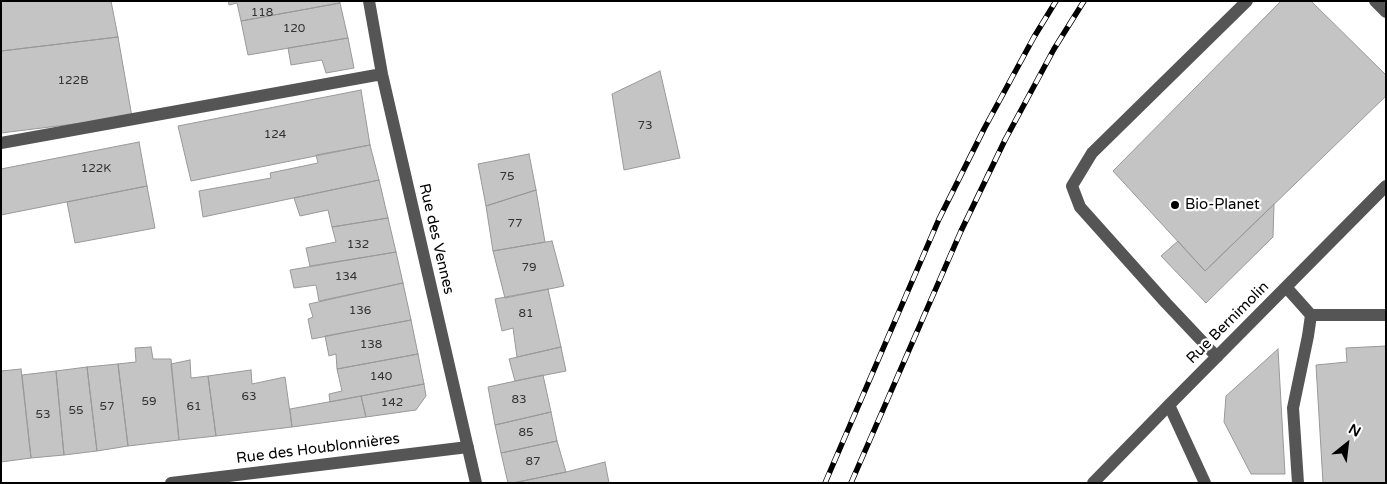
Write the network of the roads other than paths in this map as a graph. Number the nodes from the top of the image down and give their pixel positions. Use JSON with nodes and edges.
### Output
{"nodes":[{"id":1,"x":369,"y":1,"type":"edge"},
{"id":2,"x":1247,"y":1,"type":"edge"},
{"id":3,"x":1375,"y":1,"type":"edge"},
{"id":4,"x":1386,"y":12,"type":"edge"},
{"id":5,"x":382,"y":74,"type":"junction"},
{"id":6,"x":1,"y":143,"type":"edge"},
{"id":7,"x":1386,"y":186,"type":"edge"},
{"id":8,"x":1286,"y":287,"type":"junction"},
{"id":9,"x":1310,"y":315,"type":"junction"},
{"id":10,"x":1386,"y":316,"type":"edge"},
{"id":11,"x":1217,"y":357,"type":"junction"},
{"id":12,"x":1169,"y":405,"type":"junction"},
{"id":13,"x":468,"y":447,"type":"junction"},
{"id":14,"x":171,"y":483,"type":"edge"},
{"id":15,"x":476,"y":483,"type":"edge"},
{"id":16,"x":1093,"y":483,"type":"edge"},
{"id":17,"x":1205,"y":483,"type":"edge"},
{"id":18,"x":1298,"y":483,"type":"edge"}],
"edges":[{"from":1,"to":5,"type":"street","name":"Rue des Vennes"},
{"from":2,"to":11,"type":"street"},
{"from":3,"to":4,"type":"street"},
{"from":5,"to":6,"type":"street"},
{"from":5,"to":13,"type":"street","name":"Rue des Vennes"},
{"from":7,"to":8,"type":"street","name":"Rue Bernimolin"},
{"from":8,"to":9,"type":"street"},
{"from":8,"to":11,"type":"street","name":"Rue Bernimolin"},
{"from":9,"to":10,"type":"street"},
{"from":9,"to":18,"type":"street"},
{"from":11,"to":12,"type":"street","name":"Rue Bernimolin"},
{"from":12,"to":16,"type":"street","name":"Rue Bernimolin"},
{"from":12,"to":17,"type":"street"},
{"from":13,"to":14,"type":"street","name":"Rue des Houblonnières"},
{"from":13,"to":15,"type":"street","name":"Rue des Vennes"}]}
